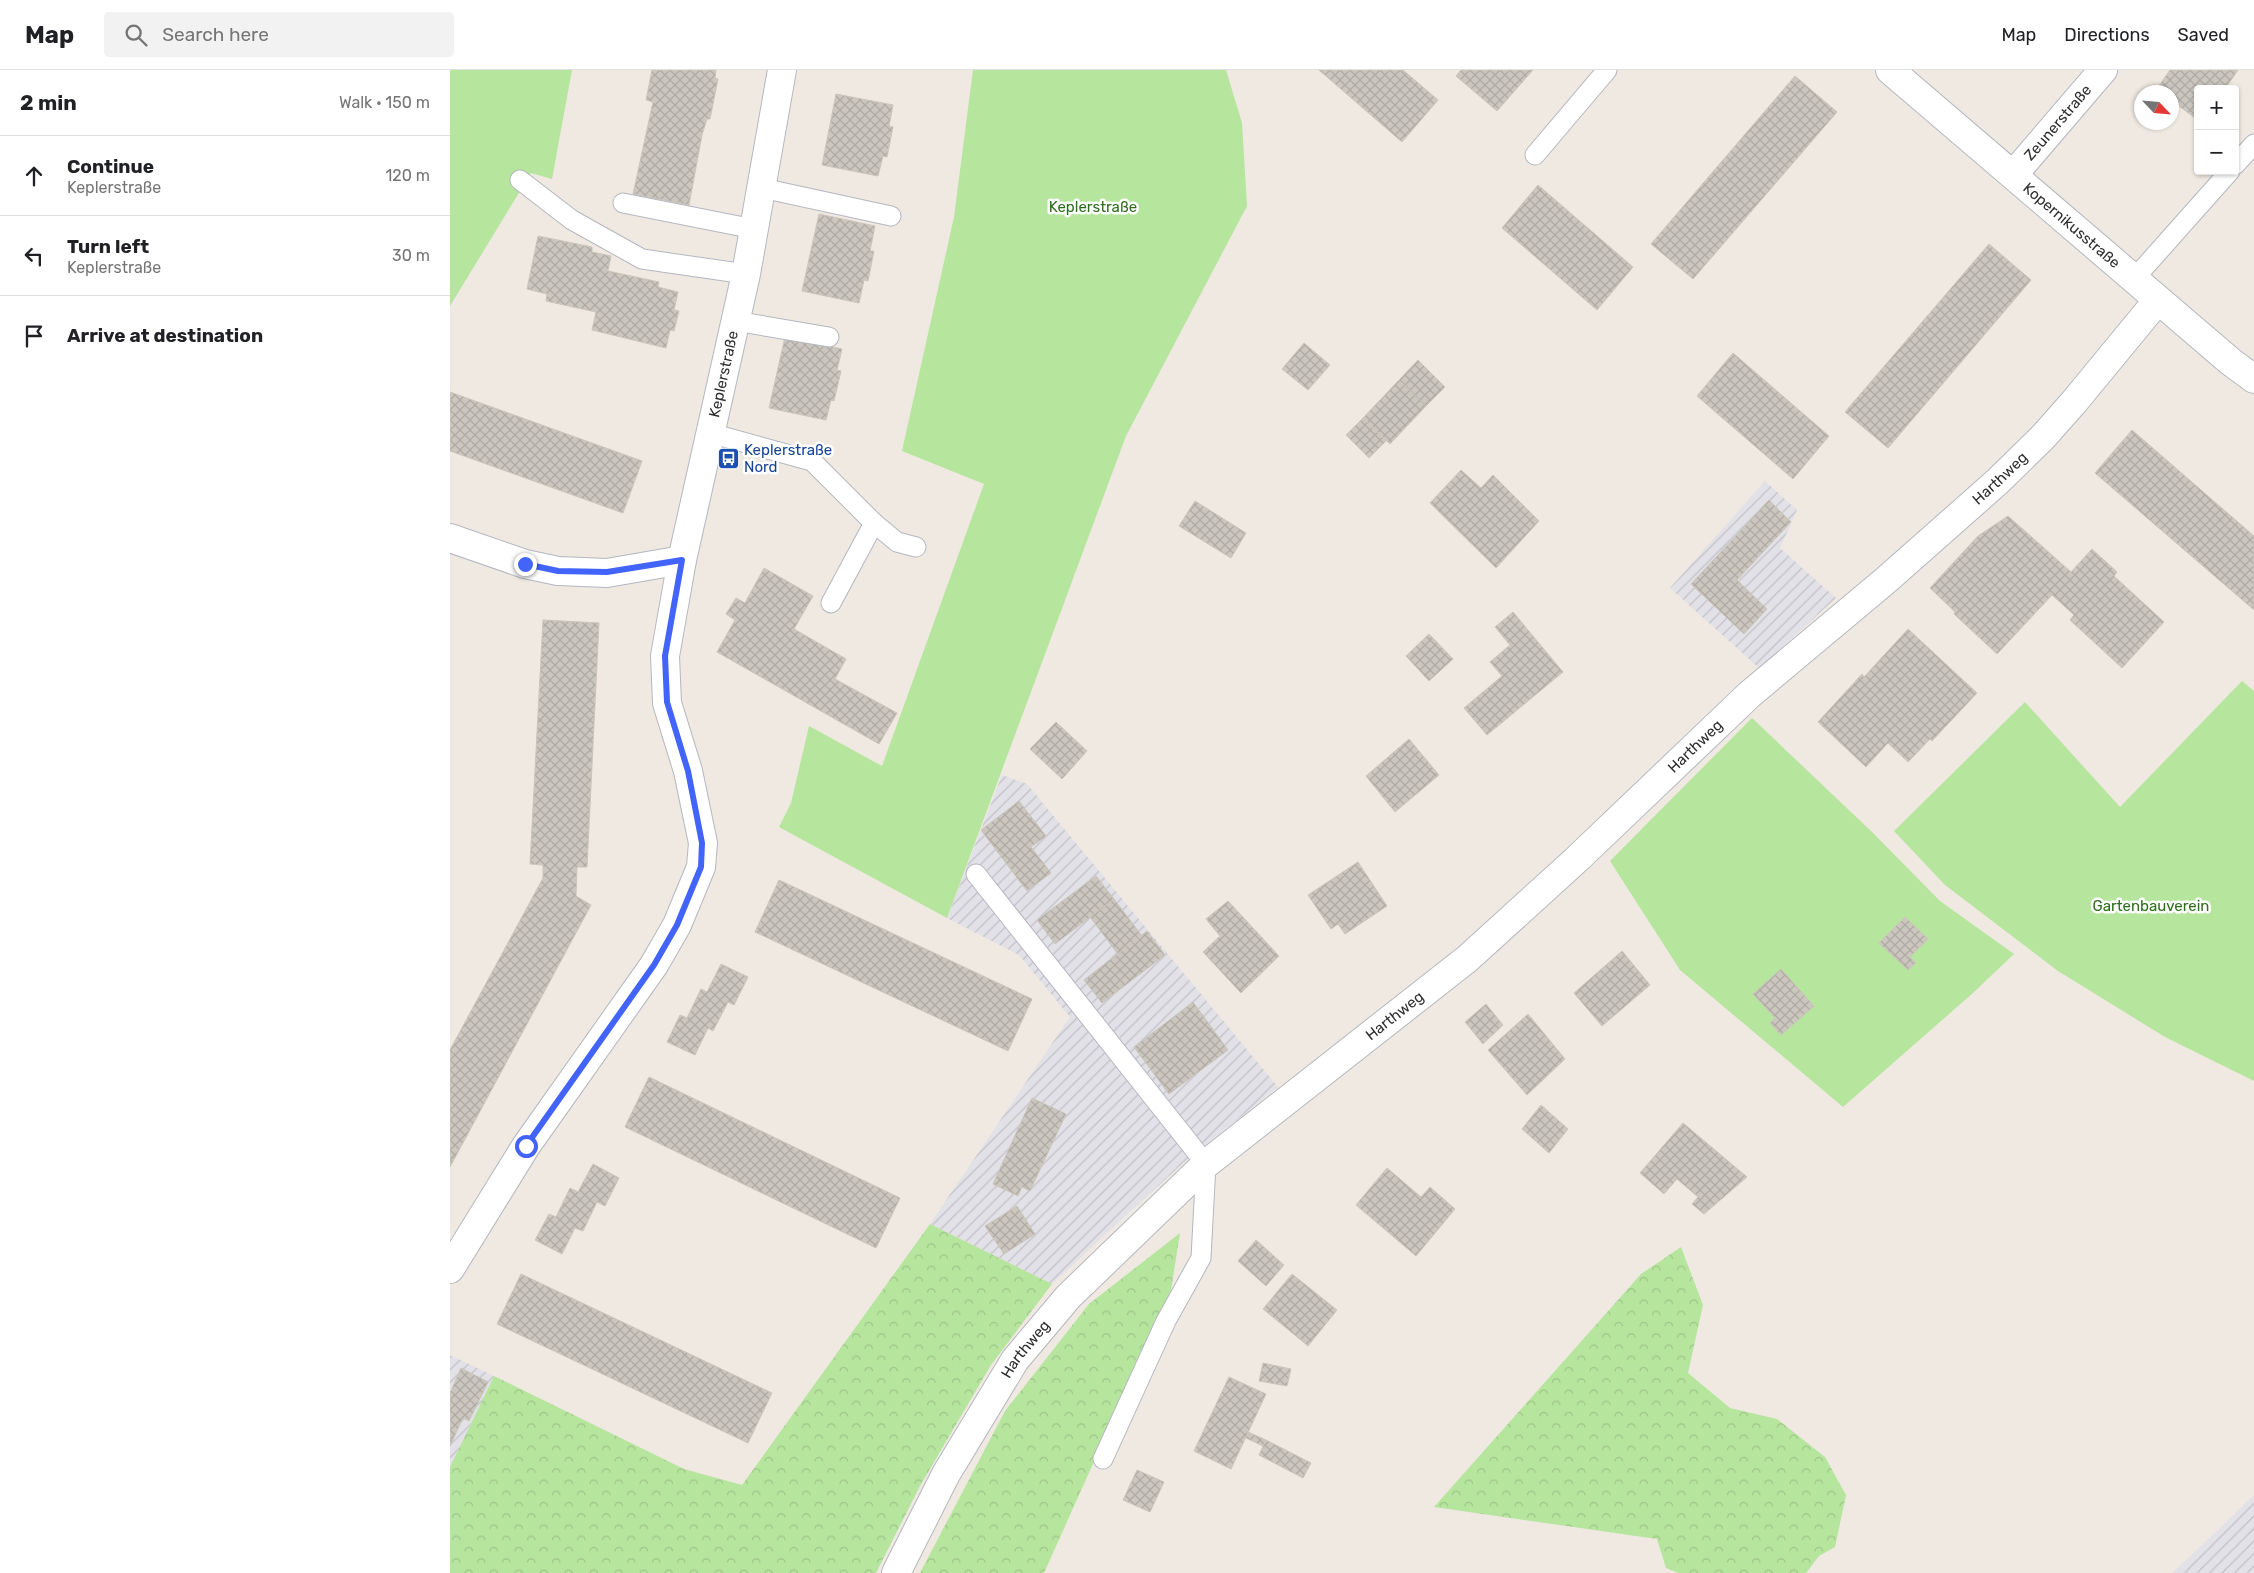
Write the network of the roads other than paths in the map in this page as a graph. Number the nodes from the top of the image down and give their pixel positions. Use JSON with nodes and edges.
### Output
{"nodes":[{"id":1,"x":782,"y":70,"type":"edge"},
{"id":2,"x":1608,"y":70,"type":"edge"},
{"id":3,"x":1890,"y":70,"type":"edge"},
{"id":4,"x":2103,"y":70,"type":"edge"},
{"id":5,"x":2254,"y":144,"type":"edge"},
{"id":6,"x":1535,"y":155,"type":"dead end"},
{"id":7,"x":2239,"y":161,"type":"edge"},
{"id":8,"x":2226,"y":175,"type":"edge"},
{"id":9,"x":2013,"y":176,"type":"junction"},
{"id":10,"x":520,"y":180,"type":"dead end"},
{"id":11,"x":762,"y":188,"type":"junction"},
{"id":12,"x":623,"y":203,"type":"dead end"},
{"id":13,"x":891,"y":216,"type":"dead end"},
{"id":14,"x":754,"y":229,"type":"junction"},
{"id":15,"x":746,"y":274,"type":"junction"},
{"id":16,"x":2134,"y":279,"type":"junction"},
{"id":17,"x":2158,"y":300,"type":"junction"},
{"id":18,"x":735,"y":321,"type":"junction"},
{"id":19,"x":829,"y":337,"type":"dead end"},
{"id":20,"x":2254,"y":380,"type":"edge"},
{"id":21,"x":710,"y":433,"type":"junction"},
{"id":22,"x":874,"y":523,"type":"junction"},
{"id":23,"x":450,"y":538,"type":"edge"},
{"id":24,"x":916,"y":547,"type":"dead end"},
{"id":25,"x":682,"y":560,"type":"junction"},
{"id":26,"x":831,"y":603,"type":"dead end"},
{"id":27,"x":976,"y":874,"type":"dead end"},
{"id":28,"x":1206,"y":1164,"type":"junction"},
{"id":29,"x":450,"y":1269,"type":"edge"},
{"id":30,"x":1103,"y":1459,"type":"dead end"},
{"id":31,"x":896,"y":1573,"type":"edge"}],
"edges":[{"from":1,"to":11,"type":"street","name":"Keplerstraße"},
{"from":2,"to":6,"type":"lane"},
{"from":3,"to":9,"type":"street","name":"Kopernikusstraße"},
{"from":4,"to":9,"type":"street","name":"Zeunerstraße"},
{"from":5,"to":7,"type":"lane"},
{"from":8,"to":16,"type":"lane"},
{"from":9,"to":16,"type":"street","name":"Kopernikusstraße"},
{"from":10,"to":15,"type":"lane"},
{"from":11,"to":13,"type":"lane"},
{"from":11,"to":14,"type":"street","name":"Keplerstraße"},
{"from":12,"to":14,"type":"lane"},
{"from":14,"to":15,"type":"street","name":"Keplerstraße"},
{"from":15,"to":18,"type":"street","name":"Keplerstraße"},
{"from":16,"to":17,"type":"street","name":"Kopernikusstraße"},
{"from":17,"to":20,"type":"street","name":"Kopernikusstraße"},
{"from":17,"to":28,"type":"street","name":"Harthweg"},
{"from":18,"to":19,"type":"lane"},
{"from":18,"to":21,"type":"street","name":"Keplerstraße"},
{"from":21,"to":22,"type":"lane"},
{"from":21,"to":25,"type":"street","name":"Keplerstraße"},
{"from":22,"to":24,"type":"lane"},
{"from":22,"to":26,"type":"lane"},
{"from":23,"to":25,"type":"street"},
{"from":25,"to":29,"type":"street","name":"Keplerstraße"},
{"from":27,"to":28,"type":"lane"},
{"from":28,"to":30,"type":"lane"},
{"from":28,"to":31,"type":"street","name":"Harthweg"}]}
